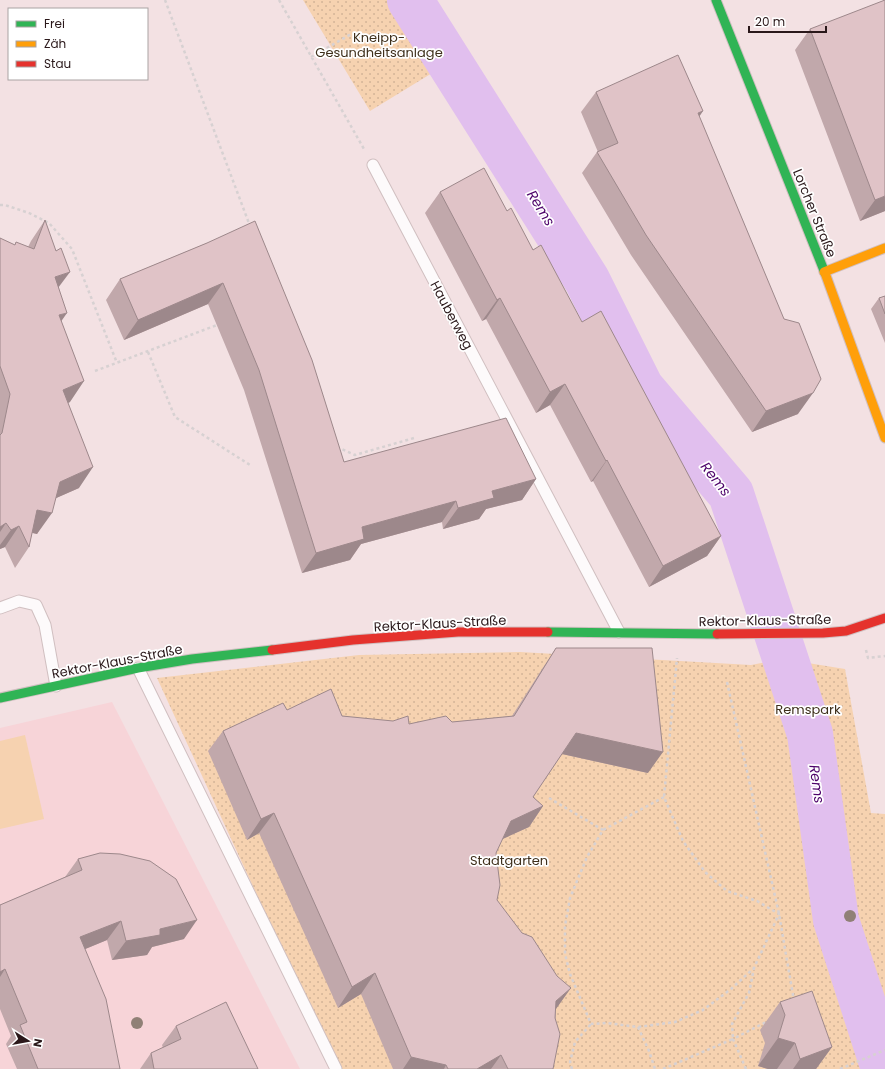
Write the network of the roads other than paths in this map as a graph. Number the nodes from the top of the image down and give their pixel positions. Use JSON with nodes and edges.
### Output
{"nodes":[{"id":1,"x":716,"y":0,"type":"edge"},
{"id":2,"x":373,"y":165,"type":"road end"},
{"id":3,"x":885,"y":248,"type":"edge"},
{"id":4,"x":824,"y":272,"type":"junction"},
{"id":5,"x":885,"y":438,"type":"edge"},
{"id":6,"x":0,"y":608,"type":"edge"},
{"id":7,"x":885,"y":618,"type":"edge"},
{"id":8,"x":620,"y":632,"type":"junction"},
{"id":9,"x":138,"y":668,"type":"junction"},
{"id":10,"x":56,"y":686,"type":"junction"},
{"id":11,"x":0,"y":698,"type":"edge"},
{"id":12,"x":336,"y":1069,"type":"edge"}],
"edges":[{"from":1,"to":4,"type":"main road","name":"Lorcher Straße"},
{"from":2,"to":8,"type":"lane","name":"Hauberweg"},
{"from":3,"to":4,"type":"main road"},
{"from":4,"to":5,"type":"main road","name":"Lorcher Straße"},
{"from":6,"to":10,"type":"lane"},
{"from":7,"to":8,"type":"main road","name":"Rektor-Klaus-Straße"},
{"from":8,"to":9,"type":"main road","name":"Rektor-Klaus-Straße"},
{"from":9,"to":10,"type":"main road","name":"Rektor-Klaus-Straße"},
{"from":9,"to":12,"type":"lane"},
{"from":10,"to":11,"type":"main road","name":"Rektor-Klaus-Straße"}]}
